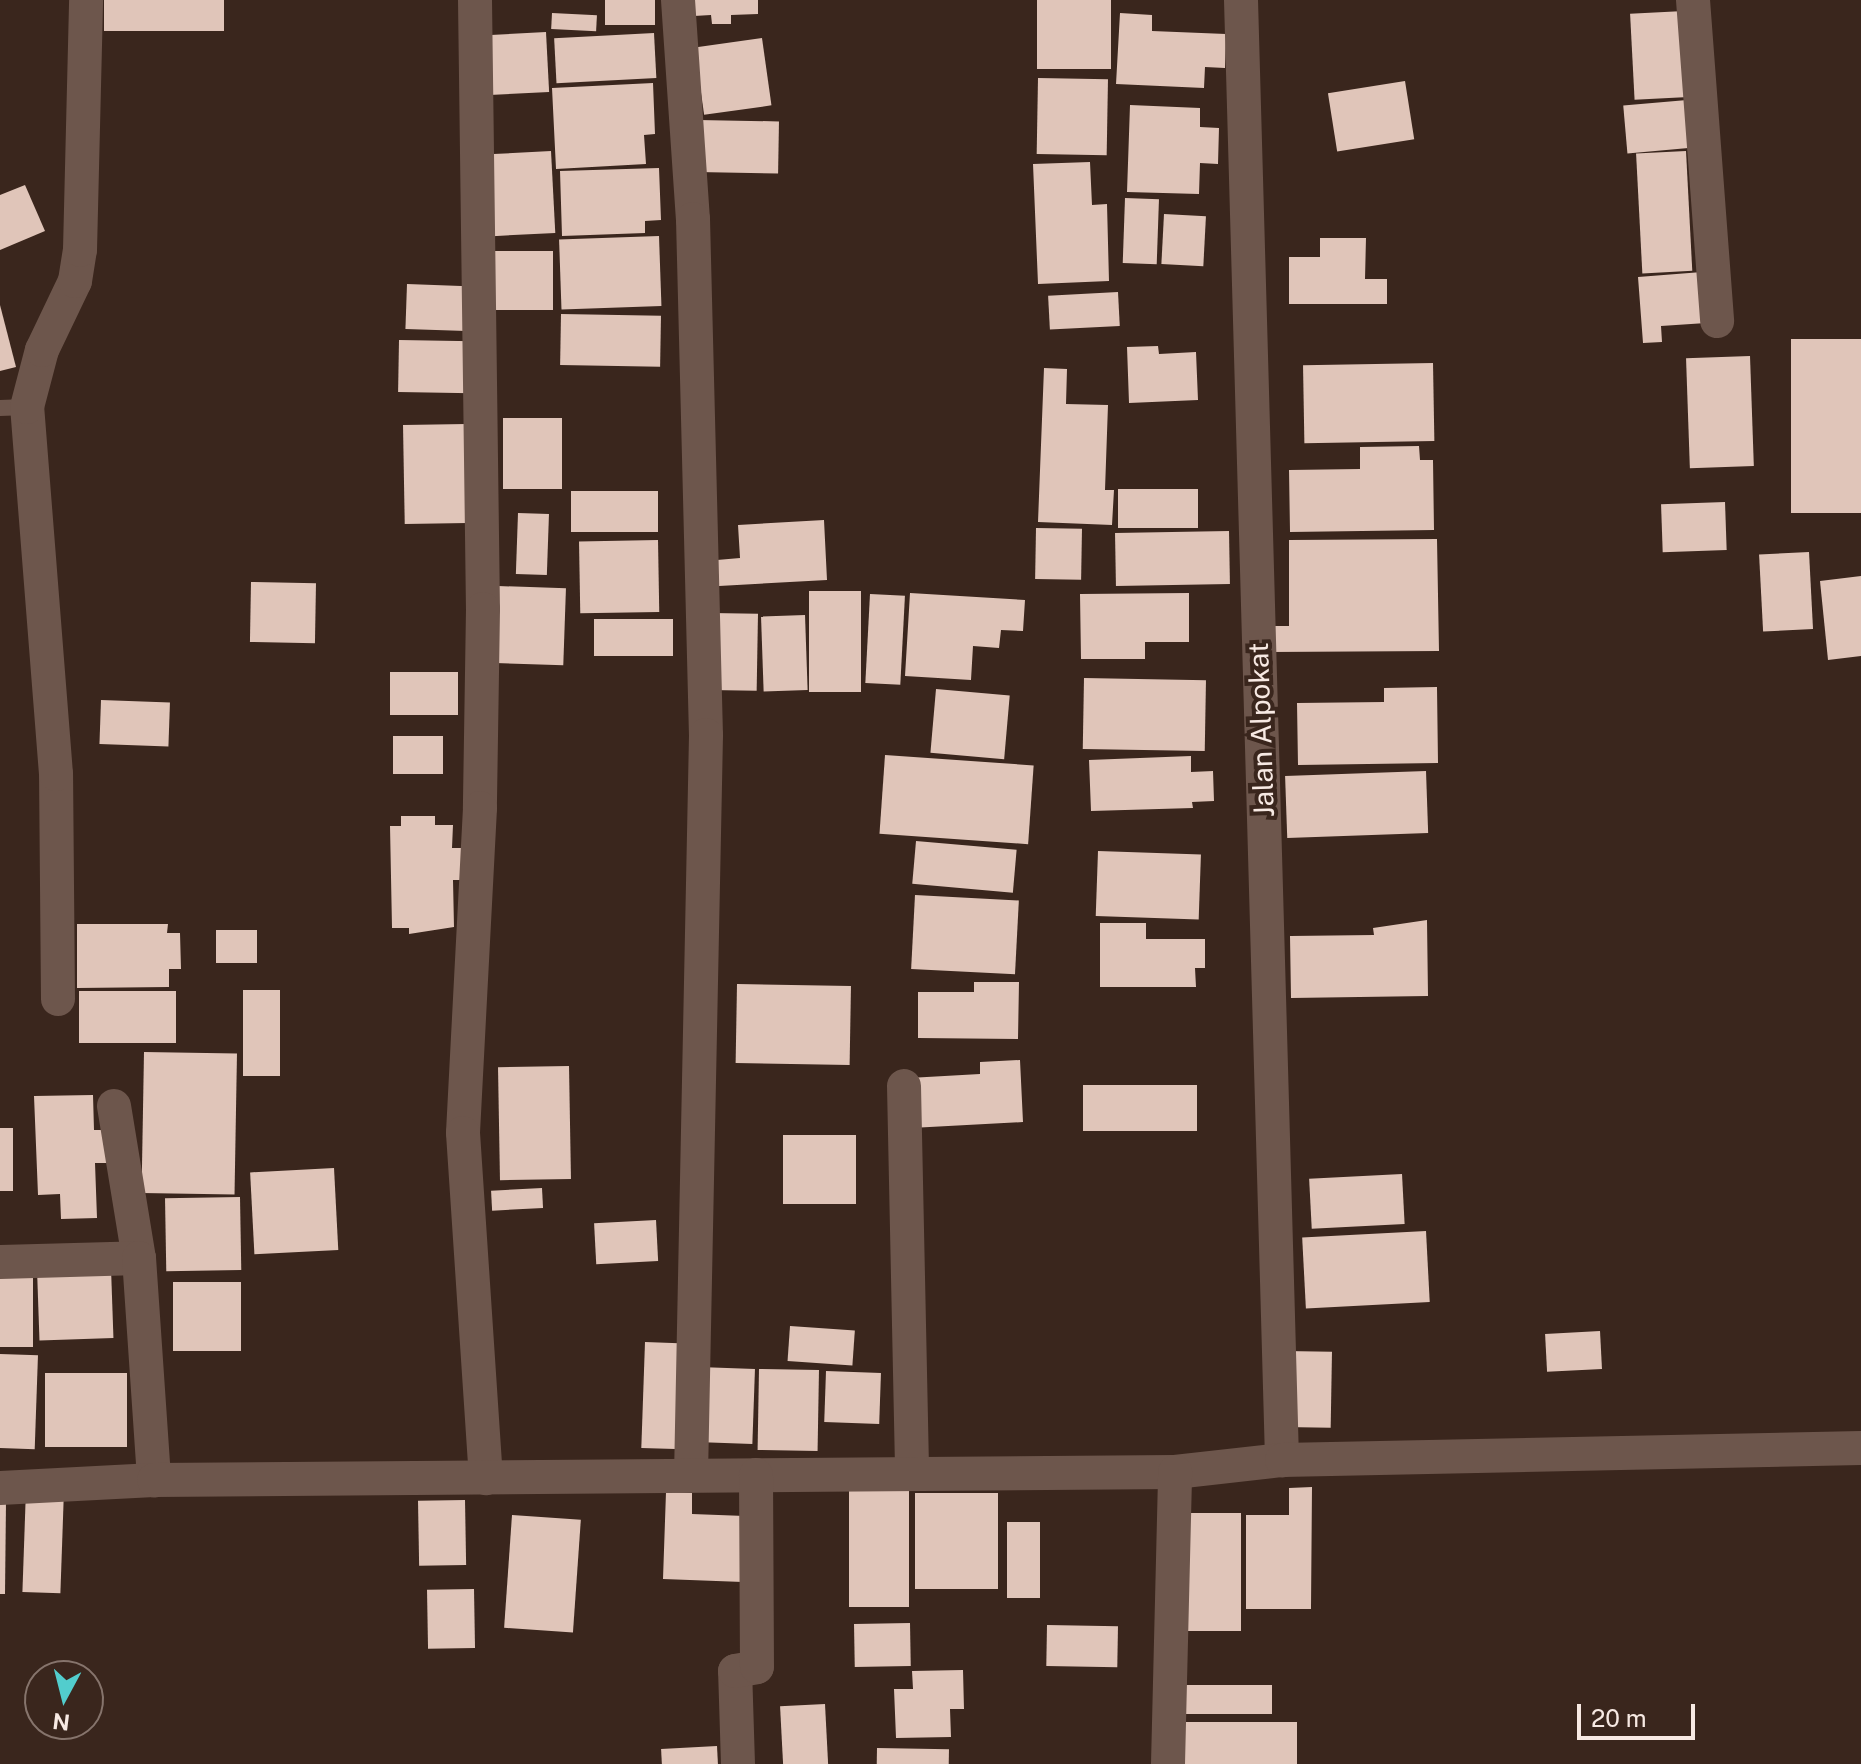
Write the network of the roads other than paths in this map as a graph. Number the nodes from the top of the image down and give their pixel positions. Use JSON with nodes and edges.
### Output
{"nodes":[{"id":1,"x":86,"y":0,"type":"edge"},
{"id":2,"x":475,"y":0,"type":"edge"},
{"id":3,"x":678,"y":0,"type":"edge"},
{"id":4,"x":1241,"y":0,"type":"edge"},
{"id":5,"x":1693,"y":0,"type":"edge"},
{"id":6,"x":1717,"y":321,"type":"dead end"},
{"id":7,"x":13,"y":408,"type":"edge"},
{"id":8,"x":58,"y":999,"type":"dead end"},
{"id":9,"x":904,"y":1086,"type":"dead end"},
{"id":10,"x":114,"y":1106,"type":"dead end"},
{"id":11,"x":139,"y":1258,"type":"junction"},
{"id":12,"x":0,"y":1262,"type":"edge"},
{"id":13,"x":1861,"y":1448,"type":"edge"},
{"id":14,"x":1282,"y":1460,"type":"junction"},
{"id":15,"x":1175,"y":1472,"type":"junction"},
{"id":16,"x":912,"y":1474,"type":"junction"},
{"id":17,"x":691,"y":1475,"type":"junction"},
{"id":18,"x":756,"y":1475,"type":"junction"},
{"id":19,"x":486,"y":1478,"type":"junction"},
{"id":20,"x":154,"y":1480,"type":"junction"},
{"id":21,"x":0,"y":1488,"type":"edge"},
{"id":22,"x":738,"y":1764,"type":"edge"},
{"id":23,"x":1168,"y":1764,"type":"edge"}],
"edges":[{"from":1,"to":7,"type":"street"},
{"from":2,"to":19,"type":"street"},
{"from":3,"to":17,"type":"street"},
{"from":4,"to":14,"type":"street","name":"Jalan Alpokat"},
{"from":5,"to":6,"type":"street"},
{"from":7,"to":8,"type":"street"},
{"from":9,"to":16,"type":"street"},
{"from":10,"to":11,"type":"street"},
{"from":11,"to":12,"type":"street"},
{"from":11,"to":20,"type":"street"},
{"from":13,"to":14,"type":"street"},
{"from":14,"to":15,"type":"street"},
{"from":15,"to":16,"type":"street"},
{"from":15,"to":23,"type":"street"},
{"from":16,"to":18,"type":"street"},
{"from":17,"to":18,"type":"street"},
{"from":17,"to":19,"type":"street"},
{"from":18,"to":22,"type":"street"},
{"from":19,"to":20,"type":"street"},
{"from":20,"to":21,"type":"street"}]}
